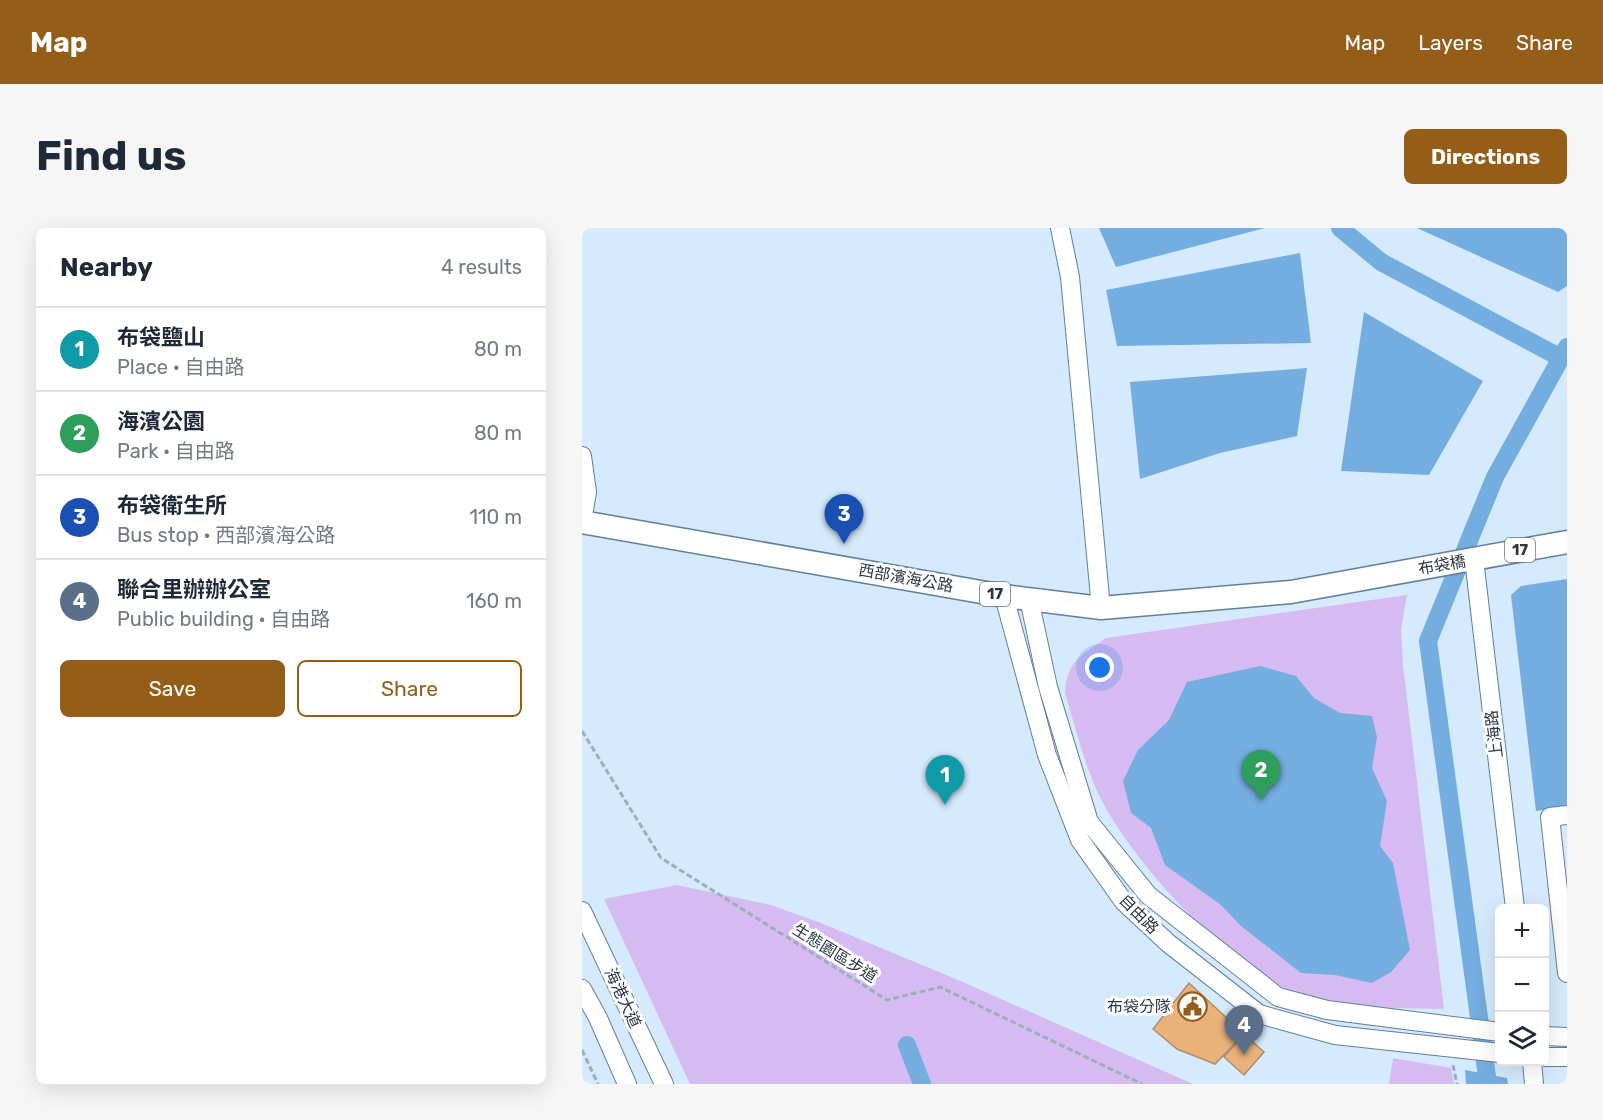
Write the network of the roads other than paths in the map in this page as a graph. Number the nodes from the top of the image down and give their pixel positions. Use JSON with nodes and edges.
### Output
{"nodes":[{"id":1,"x":1060,"y":228,"type":"edge"},
{"id":2,"x":582,"y":456,"type":"edge"},
{"id":3,"x":582,"y":522,"type":"edge"},
{"id":4,"x":1567,"y":542,"type":"edge"},
{"id":5,"x":1474,"y":559,"type":"junction"},
{"id":6,"x":1410,"y":570,"type":"joint"},
{"id":7,"x":1004,"y":596,"type":"junction"},
{"id":8,"x":1029,"y":599,"type":"junction"},
{"id":9,"x":1101,"y":608,"type":"junction"},
{"id":10,"x":1558,"y":816,"type":"edge"},
{"id":11,"x":1514,"y":904,"type":"edge"},
{"id":12,"x":582,"y":911,"type":"edge"},
{"id":13,"x":1567,"y":963,"type":"edge"},
{"id":14,"x":582,"y":988,"type":"edge"},
{"id":15,"x":1495,"y":1031,"type":"edge"},
{"id":16,"x":1549,"y":1036,"type":"edge"},
{"id":17,"x":1567,"y":1037,"type":"edge"},
{"id":18,"x":1495,"y":1052,"type":"edge"},
{"id":19,"x":1549,"y":1057,"type":"edge"},
{"id":20,"x":1567,"y":1057,"type":"edge"},
{"id":21,"x":1532,"y":1066,"type":"edge"},
{"id":22,"x":627,"y":1084,"type":"edge"},
{"id":23,"x":664,"y":1084,"type":"edge"},
{"id":24,"x":1534,"y":1084,"type":"edge"}],
"edges":[{"from":1,"to":9,"type":"street"},
{"from":2,"to":3,"type":"street"},
{"from":3,"to":7,"type":"main road","name":"西部濱海公路","number":"17"},
{"from":4,"to":5,"type":"main road","number":"17"},
{"from":5,"to":6,"type":"main road","name":"布袋橋","number":"17"},
{"from":5,"to":11,"type":"street","name":"上海路"},
{"from":6,"to":9,"type":"main road","name":"西部濱海公路","number":"17"},
{"from":7,"to":8,"type":"main road","name":"西部濱海公路","number":"17"},
{"from":7,"to":18,"type":"street","name":"自由路"},
{"from":8,"to":9,"type":"main road","name":"西部濱海公路","number":"17"},
{"from":8,"to":15,"type":"street","name":"自由路"},
{"from":10,"to":13,"type":"street"},
{"from":12,"to":23,"type":"street","name":"海港大道"},
{"from":14,"to":22,"type":"street","name":"海港大道"},
{"from":16,"to":17,"type":"street"},
{"from":19,"to":20,"type":"street"},
{"from":21,"to":24,"type":"street"}]}
